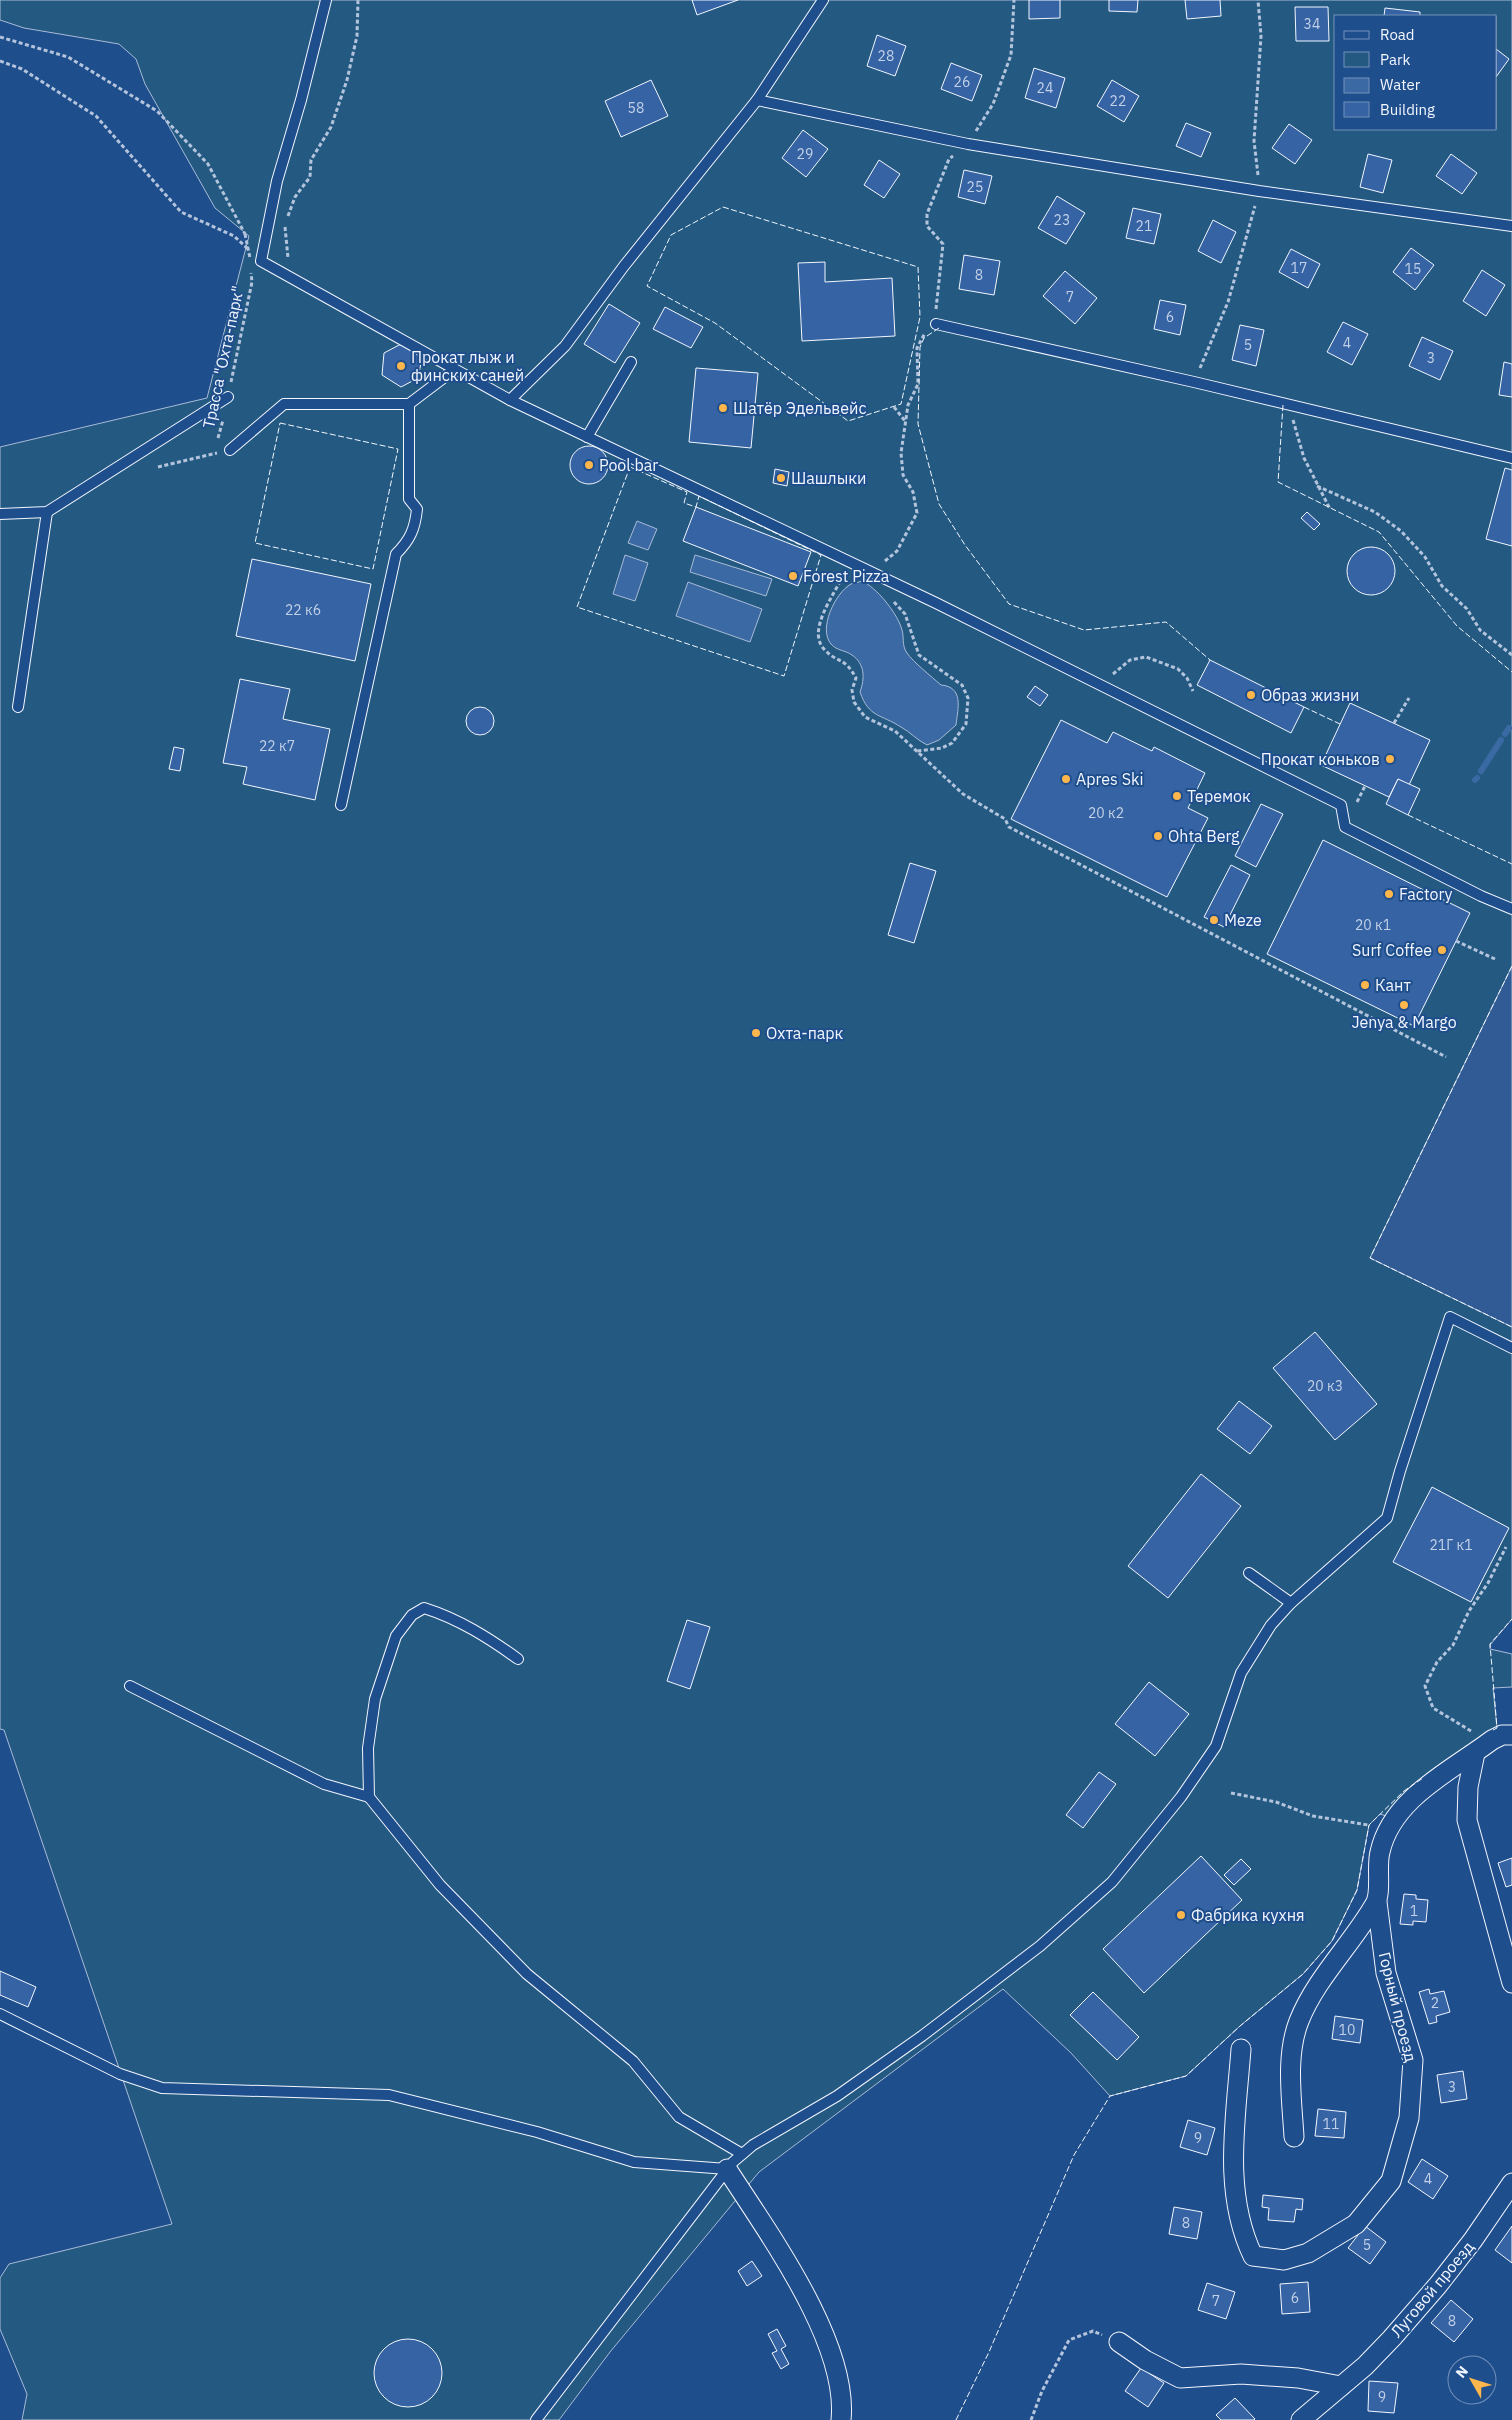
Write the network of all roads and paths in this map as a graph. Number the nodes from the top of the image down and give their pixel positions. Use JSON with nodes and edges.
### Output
{"nodes":[{"id":1,"x":326,"y":0,"type":"edge"},
{"id":2,"x":358,"y":0,"type":"edge"},
{"id":3,"x":823,"y":0,"type":"edge"},
{"id":4,"x":1014,"y":0,"type":"edge"},
{"id":5,"x":0,"y":37,"type":"edge"},
{"id":6,"x":0,"y":61,"type":"edge"},
{"id":7,"x":757,"y":100,"type":"junction"},
{"id":8,"x":968,"y":144,"type":"junction"},
{"id":9,"x":1512,"y":226,"type":"edge"},
{"id":10,"x":261,"y":261,"type":"junction"},
{"id":11,"x":289,"y":276,"type":"junction"},
{"id":12,"x":936,"y":324,"type":"junction"},
{"id":13,"x":631,"y":362,"type":"dead end"},
{"id":14,"x":454,"y":370,"type":"junction"},
{"id":15,"x":228,"y":397,"type":"junction"},
{"id":16,"x":510,"y":400,"type":"junction"},
{"id":17,"x":409,"y":404,"type":"junction"},
{"id":18,"x":1290,"y":405,"type":"junction"},
{"id":19,"x":894,"y":407,"type":"dead end"},
{"id":20,"x":905,"y":422,"type":"junction"},
{"id":21,"x":587,"y":436,"type":"junction"},
{"id":22,"x":230,"y":450,"type":"joint"},
{"id":23,"x":215,"y":453,"type":"junction"},
{"id":24,"x":1512,"y":458,"type":"edge"},
{"id":25,"x":158,"y":467,"type":"dead end"},
{"id":26,"x":1317,"y":486,"type":"junction"},
{"id":27,"x":1330,"y":509,"type":"dead end"},
{"id":28,"x":47,"y":512,"type":"junction"},
{"id":29,"x":0,"y":514,"type":"edge"},
{"id":30,"x":868,"y":571,"type":"junction"},
{"id":31,"x":844,"y":573,"type":"dead end"},
{"id":32,"x":842,"y":578,"type":"junction"},
{"id":33,"x":850,"y":578,"type":"dead end"},
{"id":34,"x":889,"y":596,"type":"dead end"},
{"id":35,"x":1512,"y":655,"type":"edge"},
{"id":36,"x":1099,"y":684,"type":"junction"},
{"id":37,"x":1193,"y":691,"type":"dead end"},
{"id":38,"x":1408,"y":698,"type":"dead end"},
{"id":39,"x":18,"y":708,"type":"dead end"},
{"id":40,"x":1394,"y":723,"type":"dead end"},
{"id":41,"x":917,"y":751,"type":"junction"},
{"id":42,"x":341,"y":805,"type":"dead end"},
{"id":43,"x":1512,"y":909,"type":"edge"},
{"id":44,"x":1456,"y":941,"type":"dead end"},
{"id":45,"x":1495,"y":959,"type":"dead end"},
{"id":46,"x":1446,"y":1058,"type":"dead end"},
{"id":47,"x":1512,"y":1348,"type":"edge"},
{"id":48,"x":1506,"y":1547,"type":"dead end"},
{"id":49,"x":1249,"y":1573,"type":"dead end"},
{"id":50,"x":1291,"y":1603,"type":"junction"},
{"id":51,"x":518,"y":1659,"type":"dead end"},
{"id":52,"x":130,"y":1686,"type":"dead end"},
{"id":53,"x":1512,"y":1735,"type":"edge"},
{"id":54,"x":1492,"y":1740,"type":"junction"},
{"id":55,"x":1476,"y":1753,"type":"junction"},
{"id":56,"x":1231,"y":1794,"type":"dead end"},
{"id":57,"x":369,"y":1797,"type":"junction"},
{"id":58,"x":1387,"y":1831,"type":"junction"},
{"id":59,"x":1377,"y":1902,"type":"junction"},
{"id":60,"x":1512,"y":1983,"type":"edge"},
{"id":61,"x":0,"y":2014,"type":"edge"},
{"id":62,"x":1241,"y":2049,"type":"dead end"},
{"id":63,"x":1294,"y":2137,"type":"dead end"},
{"id":64,"x":742,"y":2154,"type":"junction"},
{"id":65,"x":727,"y":2169,"type":"junction"},
{"id":66,"x":1512,"y":2183,"type":"edge"},
{"id":67,"x":1119,"y":2342,"type":"joint"},
{"id":68,"x":1341,"y":2386,"type":"junction"},
{"id":69,"x":536,"y":2420,"type":"edge"},
{"id":70,"x":841,"y":2420,"type":"edge"},
{"id":71,"x":1031,"y":2420,"type":"edge"},
{"id":72,"x":1301,"y":2420,"type":"edge"}],
"edges":[{"from":1,"to":10,"type":"lane"},
{"from":2,"to":11,"type":"path"},
{"from":3,"to":7,"type":"lane"},
{"from":4,"to":8,"type":"path"},
{"from":5,"to":15,"type":"path","name":"Трасса \"Охта-парк\"","bridge":true},
{"from":6,"to":10,"type":"path"},
{"from":7,"to":8,"type":"lane"},
{"from":7,"to":16,"type":"lane"},
{"from":8,"to":9,"type":"lane"},
{"from":8,"to":12,"type":"path"},
{"from":10,"to":11,"type":"lane"},
{"from":11,"to":14,"type":"lane"},
{"from":12,"to":18,"type":"lane"},
{"from":12,"to":20,"type":"path"},
{"from":13,"to":21,"type":"lane"},
{"from":14,"to":16,"type":"lane"},
{"from":14,"to":17,"type":"lane"},
{"from":15,"to":23,"type":"path","name":"Трасса \"Охта-парк\""},
{"from":15,"to":28,"type":"lane"},
{"from":16,"to":21,"type":"lane"},
{"from":17,"to":22,"type":"lane"},
{"from":17,"to":42,"type":"lane"},
{"from":18,"to":24,"type":"lane"},
{"from":18,"to":26,"type":"path"},
{"from":19,"to":20,"type":"path"},
{"from":20,"to":30,"type":"path"},
{"from":21,"to":30,"type":"lane"},
{"from":22,"to":23,"type":"path"},
{"from":23,"to":25,"type":"path"},
{"from":26,"to":27,"type":"path"},
{"from":26,"to":35,"type":"path"},
{"from":28,"to":29,"type":"lane"},
{"from":28,"to":39,"type":"lane"},
{"from":30,"to":36,"type":"lane"},
{"from":31,"to":32,"type":"path"},
{"from":32,"to":33,"type":"path"},
{"from":32,"to":41,"type":"path"},
{"from":34,"to":41,"type":"path"},
{"from":36,"to":37,"type":"path"},
{"from":36,"to":43,"type":"lane"},
{"from":38,"to":40,"type":"path"},
{"from":41,"to":46,"type":"path"},
{"from":44,"to":45,"type":"path"},
{"from":47,"to":50,"type":"lane"},
{"from":48,"to":54,"type":"path"},
{"from":49,"to":50,"type":"lane"},
{"from":50,"to":64,"type":"lane"},
{"from":51,"to":57,"type":"lane"},
{"from":52,"to":57,"type":"lane"},
{"from":53,"to":54,"type":"street"},
{"from":54,"to":55,"type":"street","name":"Горный проезд"},
{"from":55,"to":58,"type":"street","name":"Горный проезд"},
{"from":55,"to":60,"type":"street"},
{"from":56,"to":58,"type":"path"},
{"from":57,"to":64,"type":"lane"},
{"from":58,"to":59,"type":"street","name":"Горный проезд"},
{"from":59,"to":62,"type":"street","name":"Горный проезд"},
{"from":59,"to":63,"type":"street"},
{"from":61,"to":65,"type":"lane"},
{"from":64,"to":65,"type":"lane"},
{"from":65,"to":69,"type":"lane"},
{"from":65,"to":70,"type":"street"},
{"from":66,"to":68,"type":"street","name":"Луговой проезд"},
{"from":67,"to":68,"type":"street"},
{"from":67,"to":71,"type":"path"},
{"from":68,"to":72,"type":"street","name":"Луговой проезд"}]}
